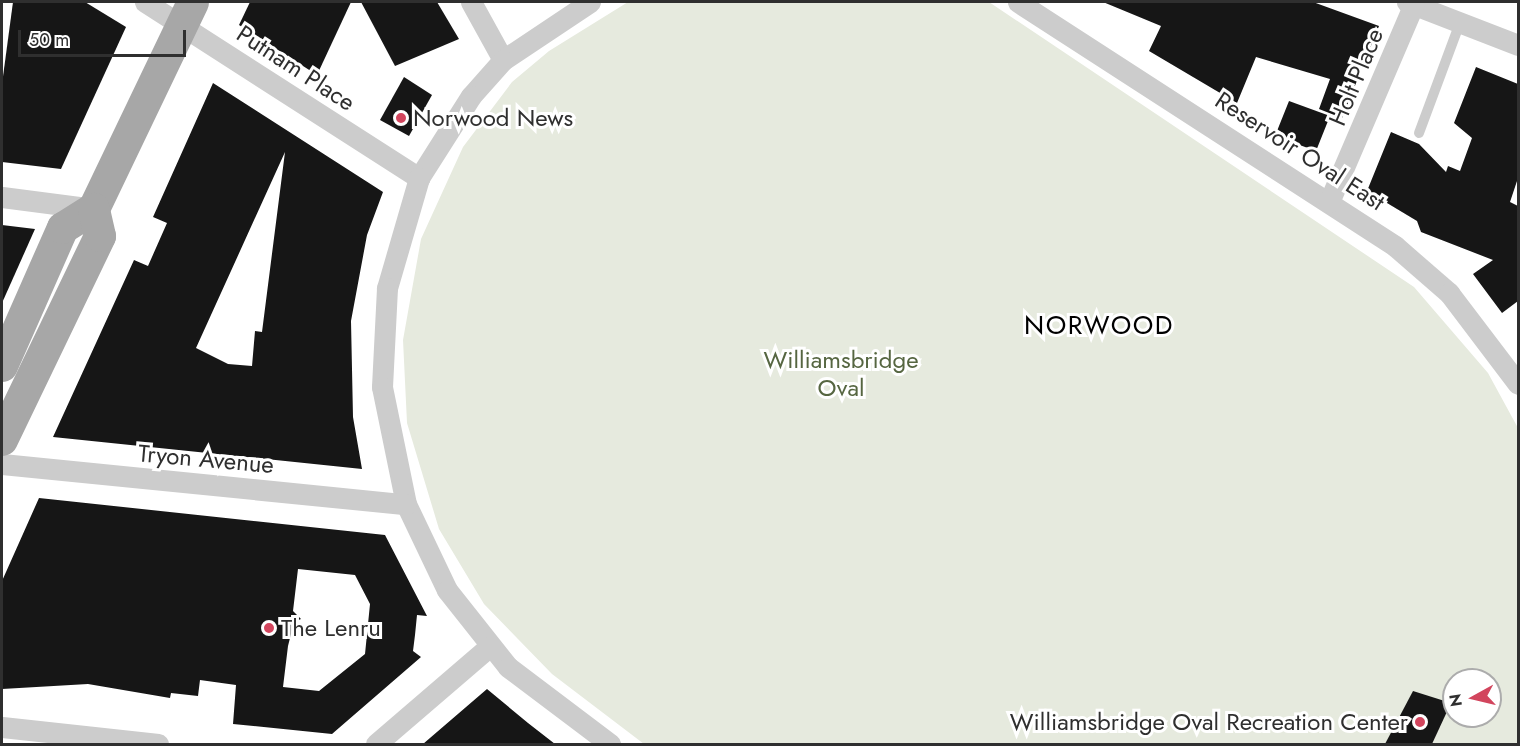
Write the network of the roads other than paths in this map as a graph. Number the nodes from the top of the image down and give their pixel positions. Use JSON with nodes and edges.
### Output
{"nodes":[{"id":1,"x":145,"y":2,"type":"edge"},
{"id":2,"x":471,"y":2,"type":"edge"},
{"id":3,"x":590,"y":2,"type":"edge"},
{"id":4,"x":1018,"y":2,"type":"edge"},
{"id":5,"x":1410,"y":3,"type":"edge"},
{"id":6,"x":188,"y":14,"type":"edge"},
{"id":7,"x":1460,"y":22,"type":"junction"},
{"id":8,"x":1518,"y":45,"type":"edge"},
{"id":9,"x":503,"y":60,"type":"junction"},
{"id":10,"x":1419,"y":133,"type":"dead end"},
{"id":11,"x":419,"y":178,"type":"junction"},
{"id":12,"x":2,"y":196,"type":"edge"},
{"id":13,"x":1329,"y":202,"type":"junction"},
{"id":14,"x":94,"y":209,"type":"junction"},
{"id":15,"x":2,"y":366,"type":"edge"},
{"id":16,"x":1518,"y":384,"type":"edge"},
{"id":17,"x":2,"y":440,"type":"edge"},
{"id":18,"x":2,"y":464,"type":"edge"},
{"id":19,"x":406,"y":504,"type":"junction"},
{"id":20,"x":490,"y":646,"type":"junction"},
{"id":21,"x":2,"y":727,"type":"edge"},
{"id":22,"x":158,"y":744,"type":"edge"},
{"id":23,"x":376,"y":744,"type":"edge"},
{"id":24,"x":610,"y":744,"type":"edge"}],
"edges":[{"from":1,"to":6,"type":"street","name":"Putnam Place"},
{"from":2,"to":9,"type":"street"},
{"from":3,"to":9,"type":"street"},
{"from":4,"to":13,"type":"street","name":"Reservoir Oval East"},
{"from":5,"to":7,"type":"street"},
{"from":5,"to":13,"type":"street","name":"Holt Place"},
{"from":6,"to":11,"type":"street","name":"Putnam Place"},
{"from":6,"to":14,"type":"main road"},
{"from":7,"to":8,"type":"street"},
{"from":7,"to":10,"type":"lane"},
{"from":9,"to":11,"type":"street"},
{"from":11,"to":19,"type":"street"},
{"from":12,"to":14,"type":"street"},
{"from":13,"to":16,"type":"street","name":"Reservoir Oval East"},
{"from":14,"to":15,"type":"main road"},
{"from":14,"to":17,"type":"main road"},
{"from":18,"to":19,"type":"street","name":"Tryon Avenue"},
{"from":19,"to":20,"type":"street"},
{"from":20,"to":23,"type":"street"},
{"from":20,"to":24,"type":"street"},
{"from":21,"to":22,"type":"street"}]}
